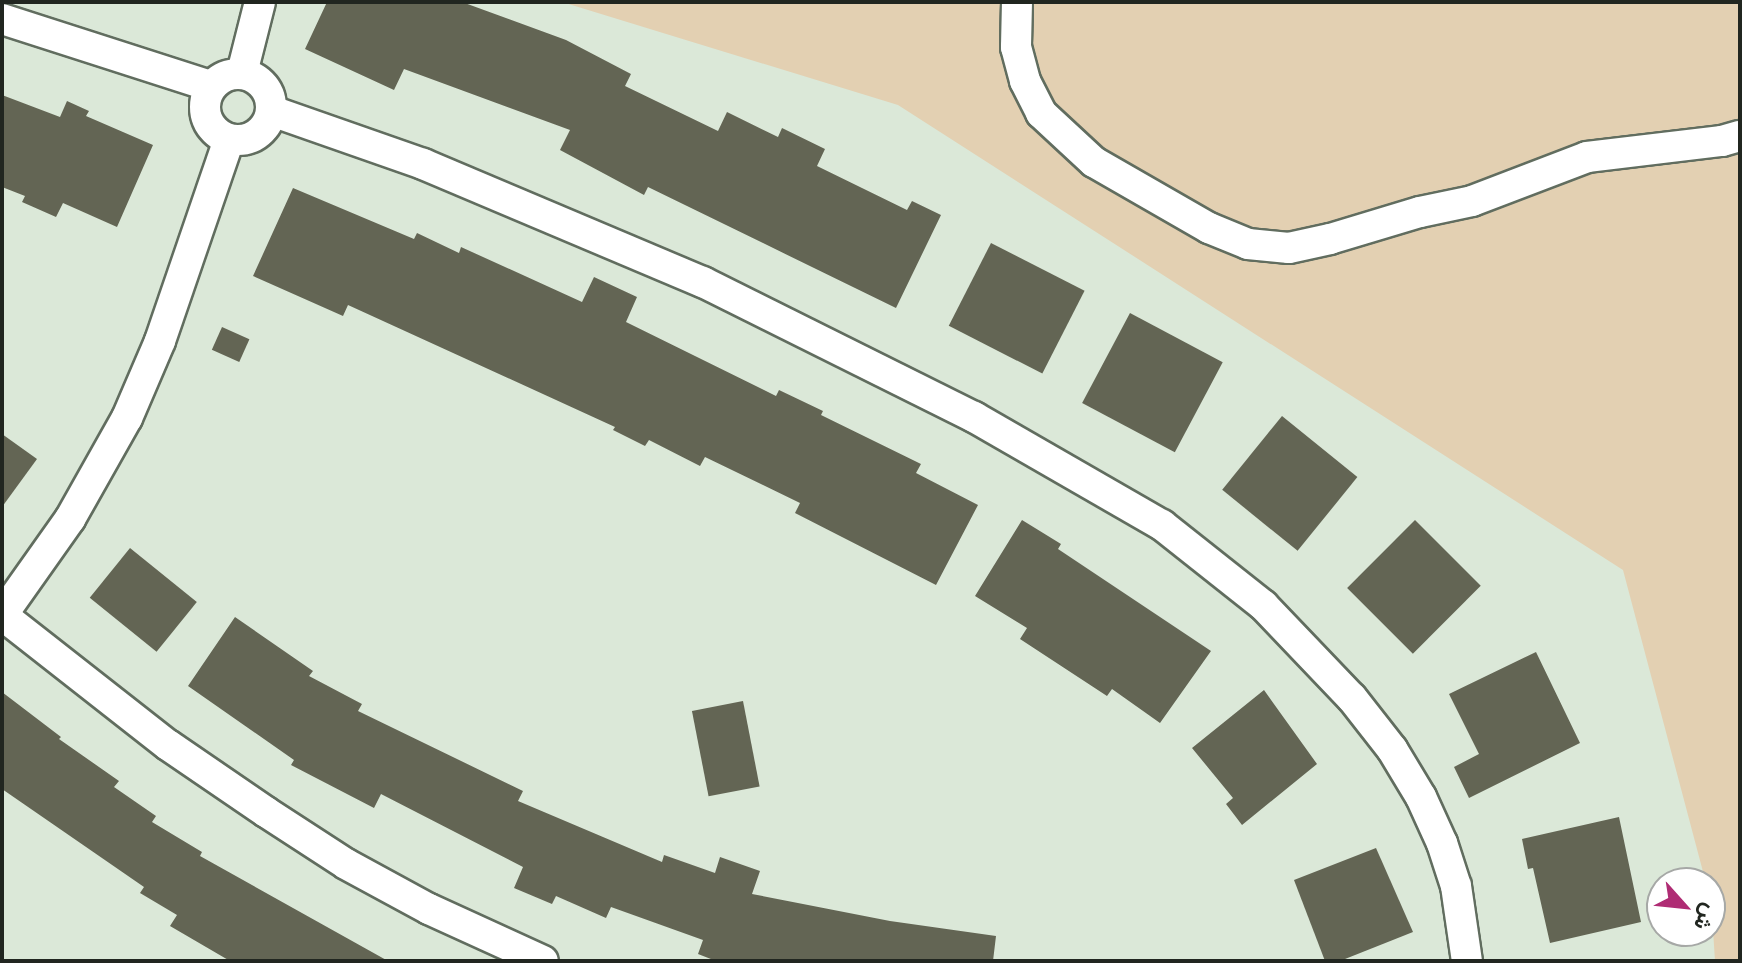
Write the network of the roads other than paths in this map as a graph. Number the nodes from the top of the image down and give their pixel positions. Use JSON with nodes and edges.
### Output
{"nodes":[{"id":1,"x":260,"y":2,"type":"edge"},
{"id":2,"x":1017,"y":2,"type":"edge"},
{"id":3,"x":2,"y":19,"type":"edge"},
{"id":4,"x":242,"y":73,"type":"junction"},
{"id":5,"x":211,"y":86,"type":"junction"},
{"id":6,"x":272,"y":111,"type":"junction"},
{"id":7,"x":1740,"y":136,"type":"edge"},
{"id":8,"x":229,"y":139,"type":"junction"},
{"id":9,"x":2,"y":615,"type":"edge"},
{"id":10,"x":543,"y":961,"type":"edge"},
{"id":11,"x":1467,"y":961,"type":"edge"}],
"edges":[{"from":1,"to":4,"type":"street"},
{"from":2,"to":7,"type":"street"},
{"from":3,"to":5,"type":"street"},
{"from":4,"to":5,"type":"street"},
{"from":4,"to":6,"type":"street"},
{"from":5,"to":8,"type":"street"},
{"from":6,"to":8,"type":"street"},
{"from":6,"to":11,"type":"street"},
{"from":8,"to":9,"type":"street"},
{"from":9,"to":10,"type":"street"}]}
